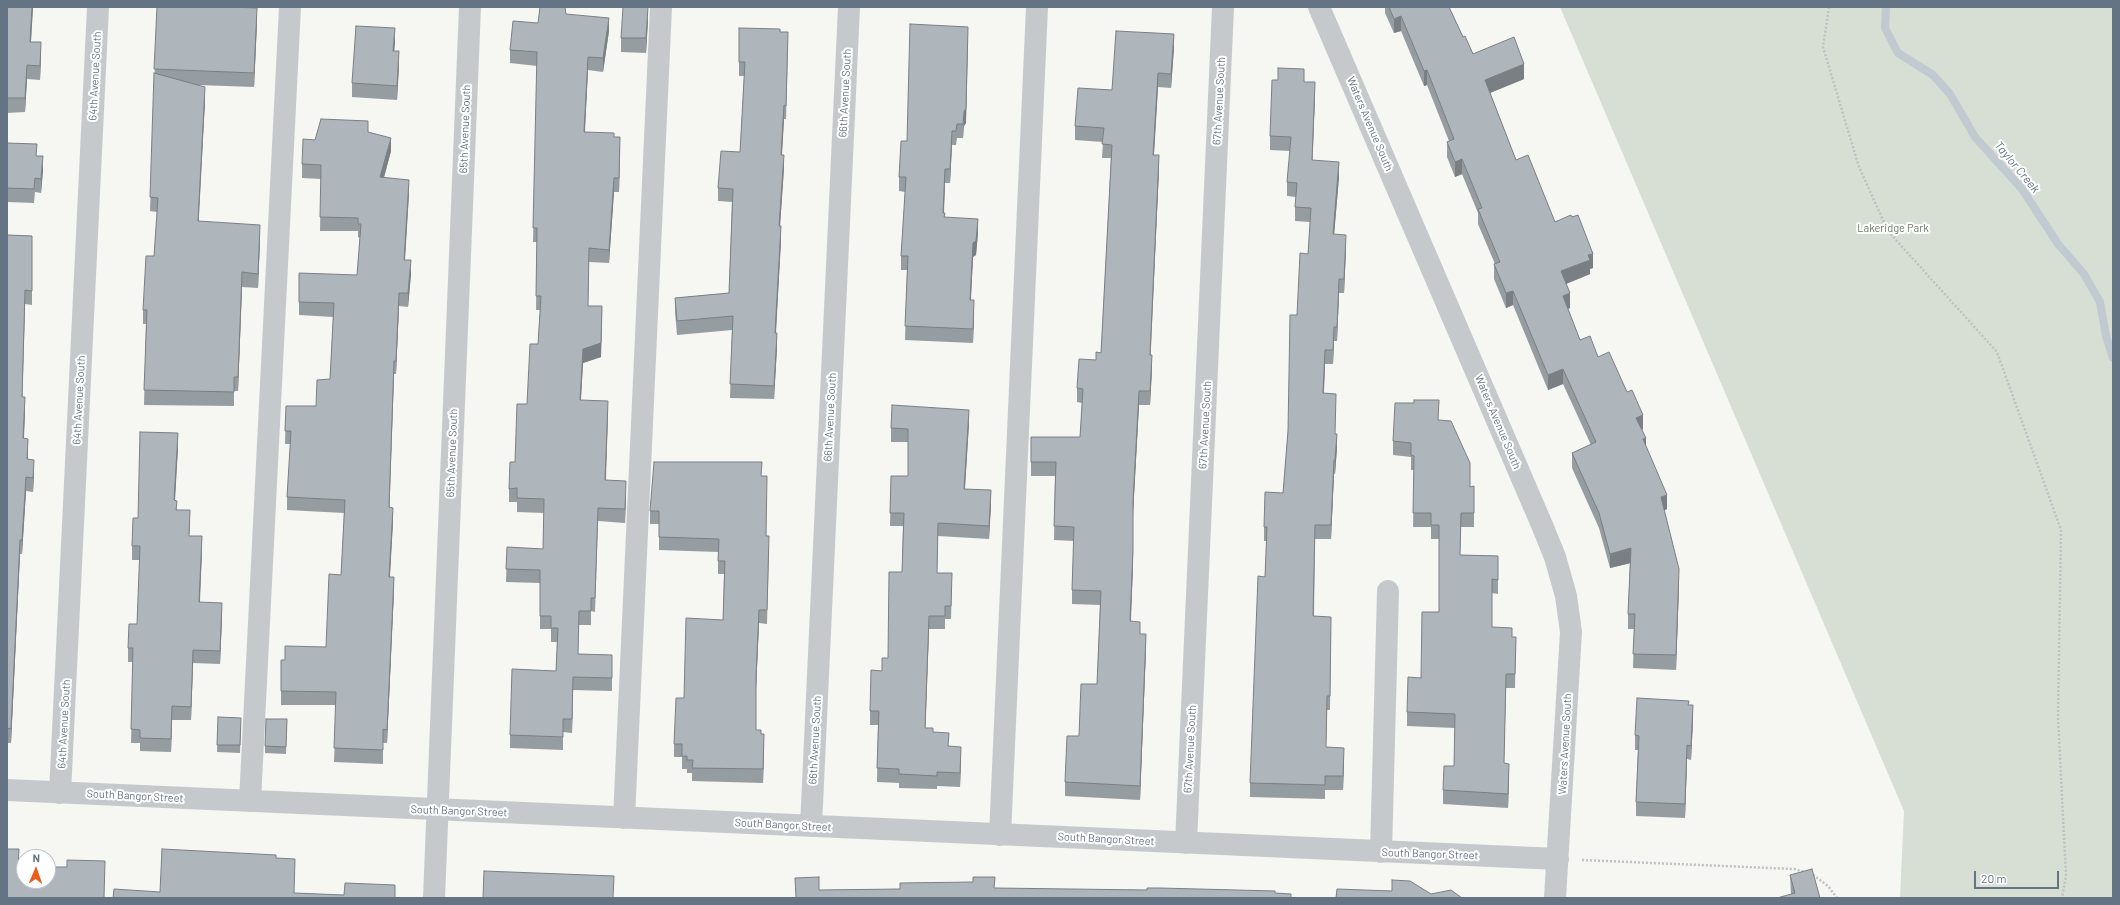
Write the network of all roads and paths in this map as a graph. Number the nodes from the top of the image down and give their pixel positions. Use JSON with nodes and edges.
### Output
{"nodes":[{"id":1,"x":98,"y":7,"type":"edge"},
{"id":2,"x":290,"y":7,"type":"edge"},
{"id":3,"x":470,"y":7,"type":"edge"},
{"id":4,"x":661,"y":7,"type":"edge"},
{"id":5,"x":849,"y":7,"type":"edge"},
{"id":6,"x":1037,"y":7,"type":"edge"},
{"id":7,"x":1223,"y":7,"type":"edge"},
{"id":8,"x":1307,"y":7,"type":"edge"},
{"id":9,"x":1319,"y":7,"type":"edge"},
{"id":10,"x":1829,"y":7,"type":"edge"},
{"id":11,"x":1388,"y":591,"type":"dead end"},
{"id":12,"x":7,"y":790,"type":"edge"},
{"id":13,"x":60,"y":793,"type":"junction"},
{"id":14,"x":250,"y":801,"type":"junction"},
{"id":15,"x":438,"y":810,"type":"junction"},
{"id":16,"x":624,"y":818,"type":"junction"},
{"id":17,"x":811,"y":826,"type":"junction"},
{"id":18,"x":1000,"y":835,"type":"junction"},
{"id":19,"x":1186,"y":843,"type":"junction"},
{"id":20,"x":1381,"y":852,"type":"junction"},
{"id":21,"x":1558,"y":859,"type":"junction"},
{"id":22,"x":434,"y":898,"type":"edge"},
{"id":23,"x":1555,"y":898,"type":"edge"},
{"id":24,"x":1837,"y":898,"type":"edge"},
{"id":25,"x":2062,"y":898,"type":"edge"}],
"edges":[{"from":1,"to":13,"type":"street","name":"64th Avenue South"},
{"from":2,"to":14,"type":"street"},
{"from":3,"to":15,"type":"street","name":"65th Avenue South"},
{"from":4,"to":16,"type":"street"},
{"from":5,"to":17,"type":"street","name":"66th Avenue South"},
{"from":6,"to":18,"type":"street"},
{"from":7,"to":19,"type":"street","name":"67th Avenue South"},
{"from":8,"to":9,"type":"street"},
{"from":9,"to":21,"type":"street","name":"Waters Avenue South"},
{"from":10,"to":25,"type":"path"},
{"from":11,"to":20,"type":"street"},
{"from":12,"to":13,"type":"street","name":"South Bangor Street"},
{"from":13,"to":14,"type":"street","name":"South Bangor Street"},
{"from":14,"to":15,"type":"street","name":"South Bangor Street"},
{"from":15,"to":16,"type":"street","name":"South Bangor Street"},
{"from":15,"to":22,"type":"street","name":"65th Avenue South"},
{"from":16,"to":17,"type":"street","name":"South Bangor Street"},
{"from":17,"to":18,"type":"street","name":"South Bangor Street"},
{"from":18,"to":19,"type":"street","name":"South Bangor Street"},
{"from":19,"to":20,"type":"street","name":"South Bangor Street"},
{"from":20,"to":21,"type":"street","name":"South Bangor Street"},
{"from":21,"to":23,"type":"street","name":"Waters Avenue South"},
{"from":21,"to":24,"type":"path"}]}
